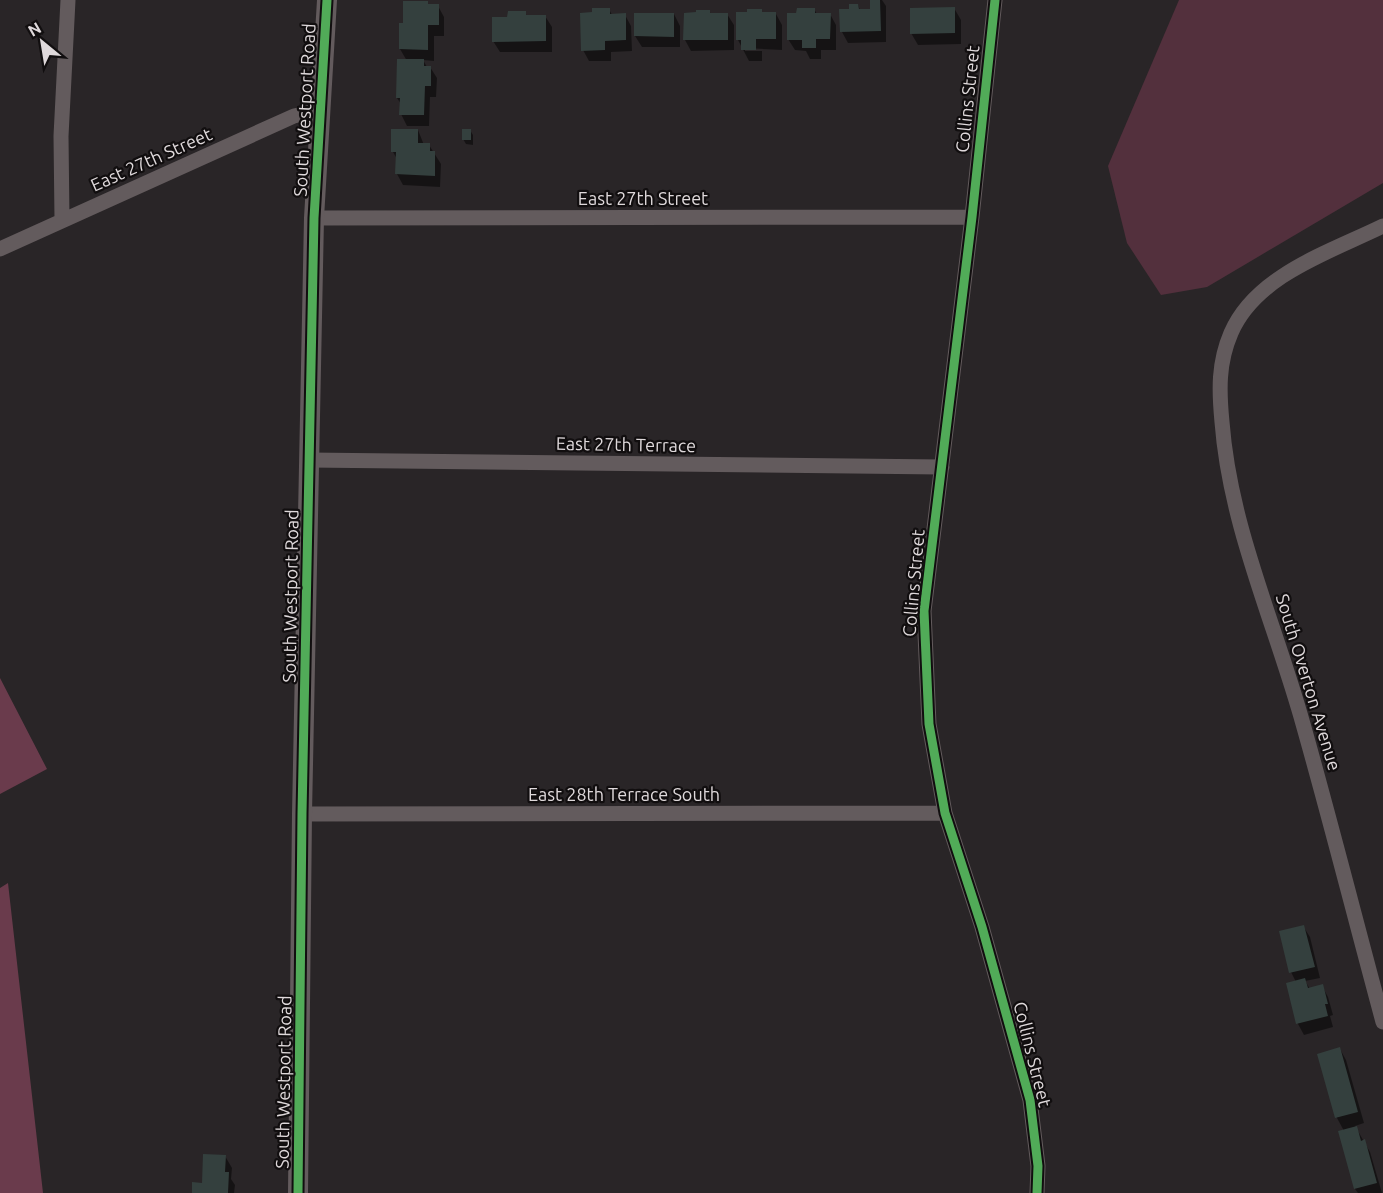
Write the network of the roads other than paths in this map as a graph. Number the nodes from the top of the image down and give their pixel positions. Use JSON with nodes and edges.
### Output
{"nodes":[{"id":1,"x":68,"y":0,"type":"edge"},
{"id":2,"x":327,"y":0,"type":"edge"},
{"id":3,"x":995,"y":0,"type":"edge"},
{"id":4,"x":321,"y":110,"type":"junction"},
{"id":5,"x":972,"y":217,"type":"junction"},
{"id":6,"x":314,"y":218,"type":"junction"},
{"id":7,"x":62,"y":220,"type":"junction"},
{"id":8,"x":1383,"y":226,"type":"edge"},
{"id":9,"x":0,"y":249,"type":"edge"},
{"id":10,"x":309,"y":460,"type":"junction"},
{"id":11,"x":942,"y":467,"type":"junction"},
{"id":12,"x":945,"y":813,"type":"junction"},
{"id":13,"x":302,"y":814,"type":"junction"},
{"id":14,"x":1376,"y":969,"type":"edge"},
{"id":15,"x":1383,"y":1022,"type":"edge"},
{"id":16,"x":298,"y":1193,"type":"edge"},
{"id":17,"x":1037,"y":1193,"type":"edge"}],
"edges":[{"from":1,"to":7,"type":"street"},
{"from":2,"to":4,"type":"street","name":"South Westport Road"},
{"from":3,"to":5,"type":"street","name":"Collins Street"},
{"from":4,"to":6,"type":"street","name":"South Westport Road"},
{"from":4,"to":7,"type":"street","name":"East 27th Street"},
{"from":5,"to":6,"type":"street","name":"East 27th Street"},
{"from":5,"to":11,"type":"street","name":"Collins Street"},
{"from":6,"to":10,"type":"street","name":"South Westport Road"},
{"from":7,"to":9,"type":"street","name":"East 27th Street"},
{"from":8,"to":14,"type":"street","name":"South Overton Avenue"},
{"from":10,"to":11,"type":"street","name":"East 27th Terrace"},
{"from":10,"to":13,"type":"street","name":"South Westport Road"},
{"from":11,"to":12,"type":"street","name":"Collins Street"},
{"from":12,"to":13,"type":"street","name":"East 28th Terrace South"},
{"from":12,"to":17,"type":"street","name":"Collins Street"},
{"from":13,"to":16,"type":"street","name":"South Westport Road"},
{"from":14,"to":15,"type":"street","name":"South Overton Avenue"}]}
